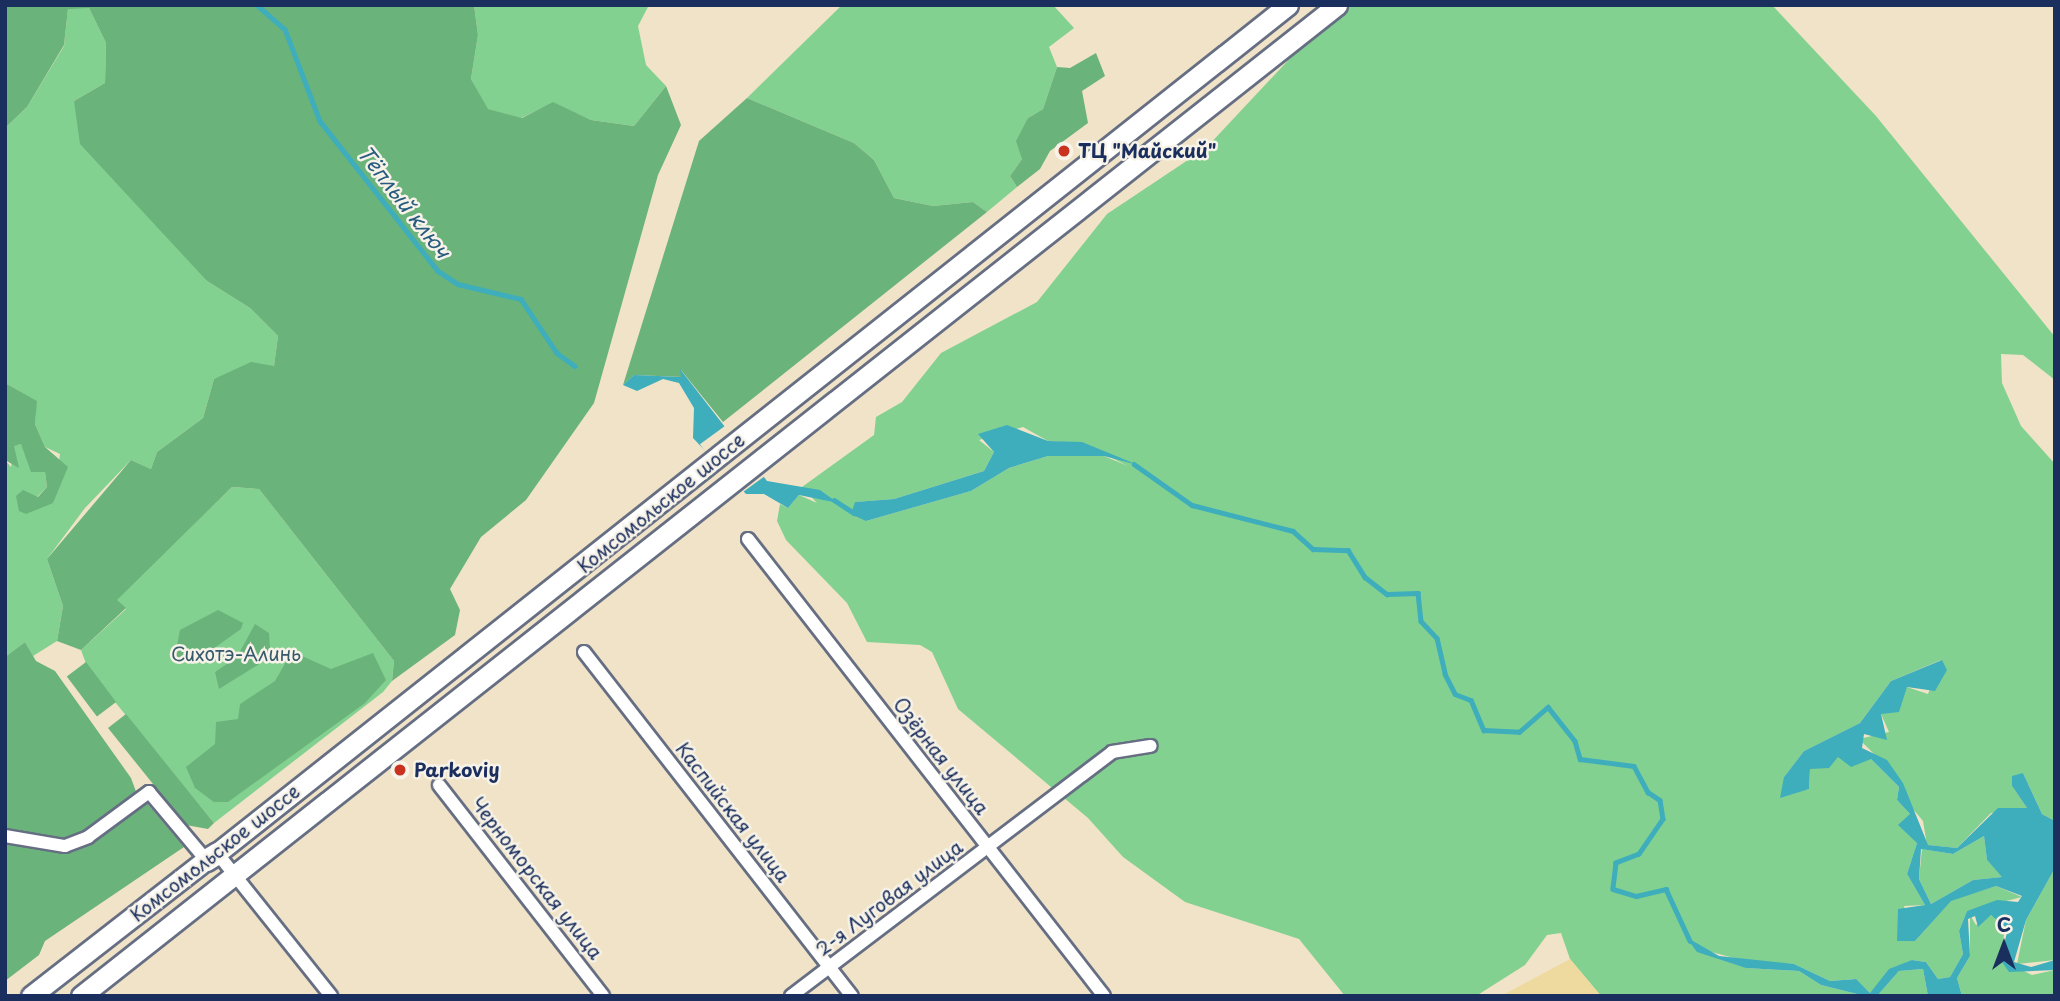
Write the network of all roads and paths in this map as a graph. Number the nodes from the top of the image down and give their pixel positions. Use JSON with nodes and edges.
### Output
{"nodes":[{"id":1,"x":1288,"y":5,"type":"edge"},
{"id":2,"x":1337,"y":5,"type":"edge"},
{"id":3,"x":748,"y":539,"type":"dead end"},
{"id":4,"x":584,"y":652,"type":"dead end"},
{"id":5,"x":1151,"y":746,"type":"dead end"},
{"id":6,"x":439,"y":785,"type":"dead end"},
{"id":7,"x":5,"y":836,"type":"edge"},
{"id":8,"x":988,"y":848,"type":"junction"},
{"id":9,"x":212,"y":856,"type":"junction"},
{"id":10,"x":239,"y":878,"type":"junction"},
{"id":11,"x":829,"y":966,"type":"junction"},
{"id":12,"x":31,"y":996,"type":"edge"},
{"id":13,"x":81,"y":996,"type":"edge"},
{"id":14,"x":331,"y":996,"type":"edge"},
{"id":15,"x":603,"y":996,"type":"edge"},
{"id":16,"x":791,"y":996,"type":"edge"},
{"id":17,"x":852,"y":996,"type":"edge"},
{"id":18,"x":1104,"y":996,"type":"edge"}],
"edges":[{"from":1,"to":9,"type":"main road","name":"Комсомольское шоссе"},
{"from":2,"to":10,"type":"main road","name":"Комсомольское шоссе"},
{"from":3,"to":8,"type":"street","name":"Озёрная улица"},
{"from":4,"to":11,"type":"street","name":"Каспийская улица"},
{"from":5,"to":8,"type":"street","name":"2-я Луговая улица"},
{"from":6,"to":15,"type":"street","name":"Черноморская улица"},
{"from":7,"to":9,"type":"street"},
{"from":8,"to":11,"type":"street","name":"2-я Луговая улица"},
{"from":8,"to":18,"type":"street","name":"Озёрная улица"},
{"from":9,"to":10,"type":"street"},
{"from":9,"to":12,"type":"main road","name":"Комсомольское шоссе"},
{"from":10,"to":13,"type":"main road","name":"Комсомольское шоссе"},
{"from":10,"to":14,"type":"street"},
{"from":11,"to":16,"type":"street","name":"2-я Луговая улица"},
{"from":11,"to":17,"type":"street","name":"Каспийская улица"}]}
